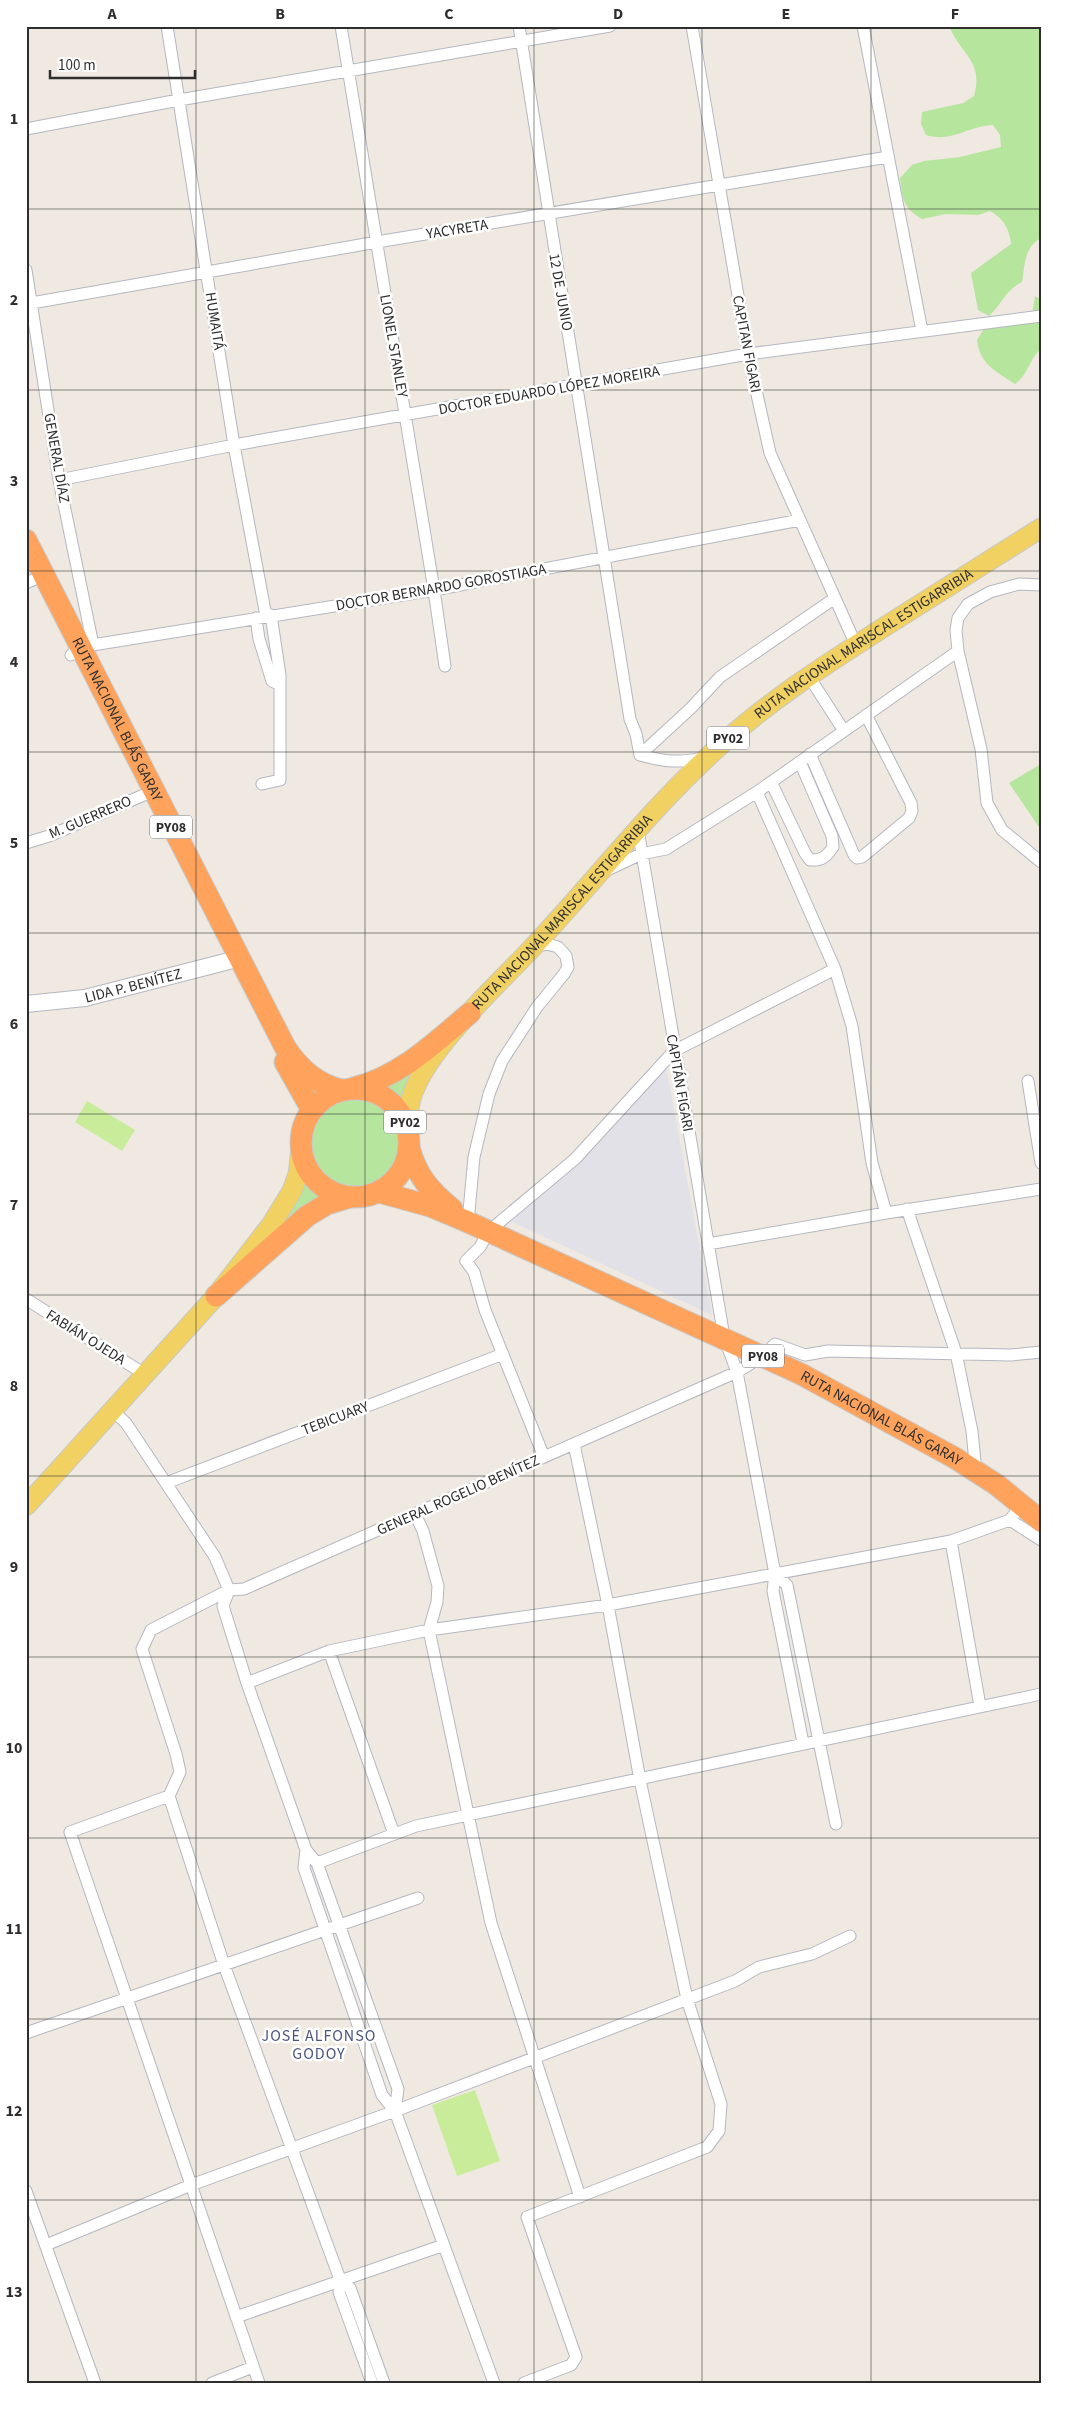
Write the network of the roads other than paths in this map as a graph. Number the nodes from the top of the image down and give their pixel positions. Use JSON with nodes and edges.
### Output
{"nodes":[{"id":1,"x":167,"y":26,"type":"edge"},
{"id":2,"x":341,"y":26,"type":"edge"},
{"id":3,"x":519,"y":26,"type":"edge"},
{"id":4,"x":610,"y":26,"type":"edge"},
{"id":5,"x":692,"y":26,"type":"edge"},
{"id":6,"x":863,"y":26,"type":"edge"},
{"id":7,"x":521,"y":41,"type":"junction"},
{"id":8,"x":348,"y":71,"type":"junction"},
{"id":9,"x":179,"y":100,"type":"junction"},
{"id":10,"x":26,"y":129,"type":"edge"},
{"id":11,"x":888,"y":156,"type":"junction"},
{"id":12,"x":719,"y":184,"type":"junction"},
{"id":13,"x":548,"y":214,"type":"junction"},
{"id":14,"x":377,"y":242,"type":"junction"},
{"id":15,"x":26,"y":270,"type":"edge"},
{"id":16,"x":207,"y":273,"type":"junction"},
{"id":17,"x":29,"y":304,"type":"edge"},
{"id":18,"x":1041,"y":316,"type":"edge"},
{"id":19,"x":922,"y":331,"type":"junction"},
{"id":20,"x":748,"y":354,"type":"junction"},
{"id":21,"x":577,"y":385,"type":"junction"},
{"id":22,"x":406,"y":415,"type":"junction"},
{"id":23,"x":234,"y":444,"type":"junction"},
{"id":24,"x":59,"y":480,"type":"junction"},
{"id":25,"x":800,"y":520,"type":"junction"},
{"id":26,"x":1041,"y":528,"type":"edge"},
{"id":27,"x":26,"y":540,"type":"edge"},
{"id":28,"x":604,"y":558,"type":"junction"},
{"id":29,"x":28,"y":577,"type":"edge"},
{"id":30,"x":1041,"y":586,"type":"edge"},
{"id":31,"x":434,"y":590,"type":"junction"},
{"id":32,"x":835,"y":598,"type":"junction"},
{"id":33,"x":264,"y":616,"type":"junction"},
{"id":34,"x":856,"y":645,"type":"junction"},
{"id":35,"x":81,"y":649,"type":"junction"},
{"id":36,"x":958,"y":651,"type":"junction"},
{"id":37,"x":445,"y":666,"type":"dead end"},
{"id":38,"x":808,"y":675,"type":"junction"},
{"id":39,"x":280,"y":685,"type":"junction"},
{"id":40,"x":866,"y":715,"type":"junction"},
{"id":41,"x":844,"y":731,"type":"junction"},
{"id":42,"x":810,"y":754,"type":"junction"},
{"id":43,"x":640,"y":755,"type":"junction"},
{"id":44,"x":706,"y":758,"type":"junction"},
{"id":45,"x":800,"y":762,"type":"junction"},
{"id":46,"x":771,"y":782,"type":"junction"},
{"id":47,"x":262,"y":784,"type":"dead end"},
{"id":48,"x":757,"y":792,"type":"junction"},
{"id":49,"x":148,"y":793,"type":"junction"},
{"id":50,"x":638,"y":830,"type":"junction"},
{"id":51,"x":26,"y":842,"type":"edge"},
{"id":52,"x":641,"y":854,"type":"junction"},
{"id":53,"x":1041,"y":862,"type":"edge"},
{"id":54,"x":597,"y":875,"type":"junction"},
{"id":55,"x":533,"y":948,"type":"junction"},
{"id":56,"x":233,"y":959,"type":"junction"},
{"id":57,"x":834,"y":970,"type":"junction"},
{"id":58,"x":26,"y":1004,"type":"edge"},
{"id":59,"x":470,"y":1013,"type":"junction"},
{"id":60,"x":674,"y":1051,"type":"junction"},
{"id":61,"x":1028,"y":1081,"type":"dead end"},
{"id":62,"x":348,"y":1089,"type":"junction"},
{"id":63,"x":312,"y":1110,"type":"junction"},
{"id":64,"x":409,"y":1143,"type":"junction"},
{"id":65,"x":301,"y":1149,"type":"junction"},
{"id":66,"x":1041,"y":1164,"type":"edge"},
{"id":67,"x":1041,"y":1189,"type":"edge"},
{"id":68,"x":379,"y":1192,"type":"junction"},
{"id":69,"x":350,"y":1197,"type":"junction"},
{"id":70,"x":908,"y":1209,"type":"junction"},
{"id":71,"x":886,"y":1213,"type":"junction"},
{"id":72,"x":468,"y":1222,"type":"junction"},
{"id":73,"x":489,"y":1231,"type":"junction"},
{"id":74,"x":708,"y":1244,"type":"junction"},
{"id":75,"x":216,"y":1296,"type":"junction"},
{"id":76,"x":26,"y":1299,"type":"edge"},
{"id":77,"x":724,"y":1337,"type":"junction"},
{"id":78,"x":1041,"y":1352,"type":"edge"},
{"id":79,"x":956,"y":1353,"type":"junction"},
{"id":80,"x":503,"y":1354,"type":"junction"},
{"id":81,"x":763,"y":1356,"type":"junction"},
{"id":82,"x":737,"y":1372,"type":"junction"},
{"id":83,"x":146,"y":1375,"type":"junction"},
{"id":84,"x":113,"y":1411,"type":"junction"},
{"id":85,"x":574,"y":1444,"type":"junction"},
{"id":86,"x":544,"y":1457,"type":"junction"},
{"id":87,"x":976,"y":1472,"type":"junction"},
{"id":88,"x":166,"y":1483,"type":"junction"},
{"id":89,"x":26,"y":1506,"type":"edge"},
{"id":90,"x":1016,"y":1513,"type":"junction"},
{"id":91,"x":415,"y":1514,"type":"junction"},
{"id":92,"x":1041,"y":1521,"type":"edge"},
{"id":93,"x":1041,"y":1540,"type":"edge"},
{"id":94,"x":951,"y":1541,"type":"junction"},
{"id":95,"x":775,"y":1574,"type":"junction"},
{"id":96,"x":229,"y":1590,"type":"junction"},
{"id":97,"x":608,"y":1605,"type":"junction"},
{"id":98,"x":429,"y":1630,"type":"junction"},
{"id":99,"x":329,"y":1651,"type":"junction"},
{"id":100,"x":246,"y":1684,"type":"junction"},
{"id":101,"x":1041,"y":1694,"type":"edge"},
{"id":102,"x":980,"y":1706,"type":"junction"},
{"id":103,"x":820,"y":1739,"type":"junction"},
{"id":104,"x":803,"y":1743,"type":"junction"},
{"id":105,"x":640,"y":1780,"type":"junction"},
{"id":106,"x":169,"y":1796,"type":"junction"},
{"id":107,"x":468,"y":1815,"type":"junction"},
{"id":108,"x":836,"y":1824,"type":"dead end"},
{"id":109,"x":394,"y":1834,"type":"junction"},
{"id":110,"x":306,"y":1850,"type":"junction"},
{"id":111,"x":317,"y":1863,"type":"junction"},
{"id":112,"x":418,"y":1898,"type":"dead end"},
{"id":113,"x":339,"y":1926,"type":"junction"},
{"id":114,"x":326,"y":1930,"type":"junction"},
{"id":115,"x":850,"y":1936,"type":"dead end"},
{"id":116,"x":224,"y":1965,"type":"junction"},
{"id":117,"x":127,"y":1998,"type":"junction"},
{"id":118,"x":687,"y":1999,"type":"junction"},
{"id":119,"x":26,"y":2033,"type":"edge"},
{"id":120,"x":535,"y":2057,"type":"junction"},
{"id":121,"x":395,"y":2111,"type":"junction"},
{"id":122,"x":292,"y":2148,"type":"junction"},
{"id":123,"x":191,"y":2185,"type":"junction"},
{"id":124,"x":26,"y":2191,"type":"edge"},
{"id":125,"x":580,"y":2196,"type":"junction"},
{"id":126,"x":31,"y":2218,"type":"edge"},
{"id":127,"x":46,"y":2245,"type":"junction"},
{"id":128,"x":444,"y":2245,"type":"junction"},
{"id":129,"x":341,"y":2282,"type":"junction"},
{"id":130,"x":236,"y":2318,"type":"junction"},
{"id":131,"x":253,"y":2366,"type":"junction"},
{"id":132,"x":95,"y":2383,"type":"edge"},
{"id":133,"x":212,"y":2383,"type":"edge"},
{"id":134,"x":259,"y":2383,"type":"edge"},
{"id":135,"x":372,"y":2383,"type":"edge"},
{"id":136,"x":384,"y":2383,"type":"edge"},
{"id":137,"x":494,"y":2383,"type":"edge"},
{"id":138,"x":524,"y":2383,"type":"edge"}],
"edges":[{"from":1,"to":9,"type":"street","name":"HUMAITÁ"},
{"from":2,"to":8,"type":"street","name":"LIONEL STANLEY"},
{"from":3,"to":7,"type":"street","name":"12 DE JUNIO"},
{"from":4,"to":7,"type":"street"},
{"from":5,"to":12,"type":"street","name":"CAPITAN FIGARI"},
{"from":6,"to":11,"type":"street"},
{"from":7,"to":8,"type":"street"},
{"from":7,"to":13,"type":"street","name":"12 DE JUNIO"},
{"from":8,"to":9,"type":"street"},
{"from":8,"to":14,"type":"street","name":"LIONEL STANLEY"},
{"from":9,"to":10,"type":"street"},
{"from":9,"to":16,"type":"street","name":"HUMAITÁ"},
{"from":11,"to":12,"type":"street","name":"YACYRETA"},
{"from":11,"to":19,"type":"street"},
{"from":12,"to":13,"type":"street","name":"YACYRETA"},
{"from":12,"to":20,"type":"street","name":"CAPITAN FIGARI"},
{"from":13,"to":14,"type":"street","name":"YACYRETA"},
{"from":13,"to":21,"type":"street","name":"12 DE JUNIO"},
{"from":14,"to":16,"type":"street","name":"YACYRETA"},
{"from":14,"to":22,"type":"street","name":"LIONEL STANLEY"},
{"from":15,"to":17,"type":"street","name":"GENERAL DÍAZ"},
{"from":16,"to":17,"type":"street","name":"YACYRETA"},
{"from":16,"to":23,"type":"street","name":"HUMAITÁ"},
{"from":17,"to":24,"type":"street","name":"GENERAL DÍAZ"},
{"from":18,"to":19,"type":"street","name":"DOCTOR EDUARDO LÓPEZ MOREIRA"},
{"from":19,"to":20,"type":"street","name":"DOCTOR EDUARDO LÓPEZ MOREIRA"},
{"from":20,"to":21,"type":"street","name":"DOCTOR EDUARDO LÓPEZ MOREIRA"},
{"from":20,"to":25,"type":"street","name":"CAPITAN FIGARI"},
{"from":21,"to":22,"type":"street","name":"DOCTOR EDUARDO LÓPEZ MOREIRA"},
{"from":21,"to":28,"type":"street","name":"12 DE JUNIO"},
{"from":22,"to":23,"type":"street","name":"DOCTOR EDUARDO LÓPEZ MOREIRA"},
{"from":22,"to":31,"type":"street","name":"LIONEL STANLEY"},
{"from":23,"to":24,"type":"street","name":"DOCTOR EDUARDO LÓPEZ MOREIRA"},
{"from":23,"to":33,"type":"street","name":"HUMAITÁ"},
{"from":24,"to":35,"type":"street","name":"GENERAL DÍAZ"},
{"from":25,"to":28,"type":"street","name":"DOCTOR BERNARDO GOROSTIAGA"},
{"from":25,"to":32,"type":"street","name":"CAPITAN FIGARI"},
{"from":26,"to":34,"type":"main road","name":"RUTA NACIONAL MARISCAL ESTIGARRIBIA","number":"PY02"},
{"from":27,"to":35,"type":"highway","name":"RUTA NACIONAL BLÁS GARAY","number":"PY08"},
{"from":28,"to":31,"type":"street","name":"DOCTOR BERNARDO GOROSTIAGA"},
{"from":28,"to":43,"type":"street","name":"12 DE JUNIO"},
{"from":29,"to":35,"type":"highway","name":"RUTA NACIONAL BLÁS GARAY","number":"PY08"},
{"from":30,"to":36,"type":"street"},
{"from":31,"to":33,"type":"street","name":"DOCTOR BERNARDO GOROSTIAGA"},
{"from":31,"to":37,"type":"street","name":"LIONEL STANLEY"},
{"from":32,"to":34,"type":"street","name":"CAPITAN FIGARI"},
{"from":32,"to":43,"type":"street"},
{"from":33,"to":35,"type":"street","name":"DOCTOR BERNARDO GOROSTIAGA"},
{"from":33,"to":39,"type":"street"},
{"from":33,"to":39,"type":"street"},
{"from":34,"to":38,"type":"main road","name":"RUTA NACIONAL MARISCAL ESTIGARRIBIA","number":"PY02"},
{"from":35,"to":49,"type":"highway","name":"RUTA NACIONAL BLÁS GARAY","number":"PY08"},
{"from":36,"to":40,"type":"street"},
{"from":36,"to":53,"type":"street"},
{"from":38,"to":41,"type":"street"},
{"from":38,"to":44,"type":"main road","name":"RUTA NACIONAL MARISCAL ESTIGARRIBIA","number":"PY02"},
{"from":39,"to":47,"type":"street"},
{"from":40,"to":41,"type":"street"},
{"from":40,"to":42,"type":"street"},
{"from":41,"to":42,"type":"street"},
{"from":42,"to":45,"type":"street"},
{"from":43,"to":44,"type":"street"},
{"from":44,"to":50,"type":"main road","name":"RUTA NACIONAL MARISCAL ESTIGARRIBIA","number":"PY02"},
{"from":45,"to":46,"type":"street"},
{"from":45,"to":46,"type":"street"},
{"from":46,"to":48,"type":"street"},
{"from":48,"to":52,"type":"street"},
{"from":48,"to":57,"type":"street"},
{"from":49,"to":51,"type":"street","name":"M. GUERRERO"},
{"from":49,"to":56,"type":"highway","name":"RUTA NACIONAL BLÁS GARAY","number":"PY08"},
{"from":50,"to":52,"type":"street","name":"CAPITÁN FIGARI"},
{"from":50,"to":54,"type":"main road","name":"RUTA NACIONAL MARISCAL ESTIGARRIBIA","number":"PY02"},
{"from":52,"to":54,"type":"street"},
{"from":52,"to":60,"type":"street","name":"CAPITÁN FIGARI"},
{"from":54,"to":55,"type":"main road","name":"RUTA NACIONAL MARISCAL ESTIGARRIBIA","number":"PY02"},
{"from":55,"to":59,"type":"main road","name":"RUTA NACIONAL MARISCAL ESTIGARRIBIA","number":"PY02"},
{"from":55,"to":72,"type":"street"},
{"from":56,"to":58,"type":"street","name":"LIDA P. BENÍTEZ"},
{"from":56,"to":62,"type":"highway","name":"RUTA NACIONAL BLÁS GARAY","number":"PY08"},
{"from":56,"to":63,"type":"highway","name":"RUTA NACIONAL BLÁS GARAY","number":"PY08"},
{"from":57,"to":60,"type":"street"},
{"from":57,"to":71,"type":"street"},
{"from":59,"to":62,"type":"highway","number":"PY02"},
{"from":59,"to":64,"type":"main road","number":"PY02"},
{"from":60,"to":73,"type":"street"},
{"from":60,"to":74,"type":"street","name":"CAPITÁN FIGARI"},
{"from":61,"to":66,"type":"street"},
{"from":62,"to":63,"type":"highway","number":"PY02"},
{"from":62,"to":64,"type":"highway","number":"PY02"},
{"from":63,"to":65,"type":"highway","number":"PY02"},
{"from":64,"to":68,"type":"highway","number":"PY02"},
{"from":64,"to":72,"type":"highway","name":"RUTA NACIONAL BLÁS GARAY","number":"PY08"},
{"from":65,"to":69,"type":"highway","number":"PY02"},
{"from":65,"to":75,"type":"main road","number":"PY02"},
{"from":67,"to":70,"type":"street"},
{"from":68,"to":69,"type":"highway","number":"PY02"},
{"from":68,"to":72,"type":"highway","name":"RUTA NACIONAL BLÁS GARAY","number":"PY08"},
{"from":69,"to":75,"type":"highway","number":"PY02"},
{"from":70,"to":71,"type":"street"},
{"from":70,"to":79,"type":"street"},
{"from":71,"to":74,"type":"street"},
{"from":72,"to":73,"type":"highway","name":"RUTA NACIONAL BLÁS GARAY","number":"PY08"},
{"from":73,"to":77,"type":"highway","name":"RUTA NACIONAL BLÁS GARAY","number":"PY08"},
{"from":73,"to":80,"type":"street"},
{"from":74,"to":77,"type":"street","name":"CAPITÁN FIGARI"},
{"from":75,"to":83,"type":"main road","number":"PY02"},
{"from":76,"to":83,"type":"street","name":"FABIÁN OJEDA"},
{"from":77,"to":81,"type":"highway","name":"RUTA NACIONAL BLÁS GARAY","number":"PY08"},
{"from":77,"to":82,"type":"street","name":"CAPITÁN FIGARI"},
{"from":78,"to":79,"type":"street"},
{"from":79,"to":81,"type":"street","name":"GENERAL ROGELIO BENÍTEZ"},
{"from":79,"to":87,"type":"street"},
{"from":80,"to":86,"type":"street"},
{"from":80,"to":88,"type":"street","name":"TEBICUARY"},
{"from":81,"to":82,"type":"street","name":"GENERAL ROGELIO BENÍTEZ"},
{"from":81,"to":87,"type":"highway","name":"RUTA NACIONAL BLÁS GARAY","number":"PY08"},
{"from":82,"to":85,"type":"street","name":"GENERAL ROGELIO BENÍTEZ"},
{"from":82,"to":95,"type":"street","name":"CAPITÁN FIGARI"},
{"from":83,"to":84,"type":"main road","number":"PY02"},
{"from":84,"to":88,"type":"street"},
{"from":84,"to":89,"type":"main road","number":"PY02"},
{"from":85,"to":86,"type":"street","name":"GENERAL ROGELIO BENÍTEZ"},
{"from":85,"to":97,"type":"street"},
{"from":86,"to":91,"type":"street","name":"GENERAL ROGELIO BENÍTEZ"},
{"from":87,"to":90,"type":"highway","name":"RUTA NACIONAL BLÁS GARAY","number":"PY08"},
{"from":88,"to":96,"type":"street"},
{"from":90,"to":92,"type":"highway","name":"RUTA NACIONAL BLÁS GARAY","number":"PY08"},
{"from":90,"to":93,"type":"street"},
{"from":90,"to":94,"type":"street"},
{"from":91,"to":96,"type":"street","name":"GENERAL ROGELIO BENÍTEZ"},
{"from":91,"to":98,"type":"street"},
{"from":94,"to":95,"type":"street"},
{"from":94,"to":102,"type":"street"},
{"from":95,"to":97,"type":"street"},
{"from":95,"to":103,"type":"street"},
{"from":95,"to":104,"type":"street"},
{"from":96,"to":100,"type":"street"},
{"from":96,"to":106,"type":"street","name":"GENERAL ROGELIO BENÍTEZ"},
{"from":97,"to":98,"type":"street"},
{"from":97,"to":105,"type":"street"},
{"from":98,"to":99,"type":"street"},
{"from":98,"to":107,"type":"street"},
{"from":99,"to":100,"type":"street"},
{"from":99,"to":109,"type":"street"},
{"from":100,"to":110,"type":"street"},
{"from":101,"to":102,"type":"street"},
{"from":102,"to":103,"type":"street"},
{"from":103,"to":104,"type":"street"},
{"from":103,"to":108,"type":"street"},
{"from":104,"to":105,"type":"street"},
{"from":105,"to":107,"type":"street"},
{"from":105,"to":118,"type":"street"},
{"from":106,"to":116,"type":"street"},
{"from":106,"to":117,"type":"street"},
{"from":107,"to":109,"type":"street"},
{"from":107,"to":120,"type":"street"},
{"from":109,"to":111,"type":"street"},
{"from":110,"to":111,"type":"street"},
{"from":110,"to":114,"type":"street"},
{"from":111,"to":113,"type":"street"},
{"from":112,"to":113,"type":"street"},
{"from":113,"to":114,"type":"street"},
{"from":113,"to":121,"type":"street"},
{"from":114,"to":116,"type":"street"},
{"from":114,"to":121,"type":"street"},
{"from":115,"to":118,"type":"street"},
{"from":116,"to":117,"type":"street"},
{"from":116,"to":122,"type":"street"},
{"from":117,"to":119,"type":"street"},
{"from":117,"to":123,"type":"street"},
{"from":118,"to":120,"type":"street"},
{"from":118,"to":125,"type":"street"},
{"from":120,"to":121,"type":"street"},
{"from":120,"to":125,"type":"street"},
{"from":121,"to":122,"type":"street"},
{"from":121,"to":128,"type":"street"},
{"from":122,"to":123,"type":"street"},
{"from":122,"to":129,"type":"street"},
{"from":123,"to":127,"type":"street"},
{"from":123,"to":130,"type":"street"},
{"from":124,"to":126,"type":"street"},
{"from":125,"to":138,"type":"street"},
{"from":126,"to":127,"type":"street"},
{"from":127,"to":132,"type":"street"},
{"from":128,"to":129,"type":"street"},
{"from":128,"to":137,"type":"street"},
{"from":129,"to":130,"type":"street"},
{"from":129,"to":135,"type":"street"},
{"from":129,"to":136,"type":"street"},
{"from":130,"to":131,"type":"street"},
{"from":131,"to":133,"type":"street"},
{"from":131,"to":134,"type":"street"}]}
